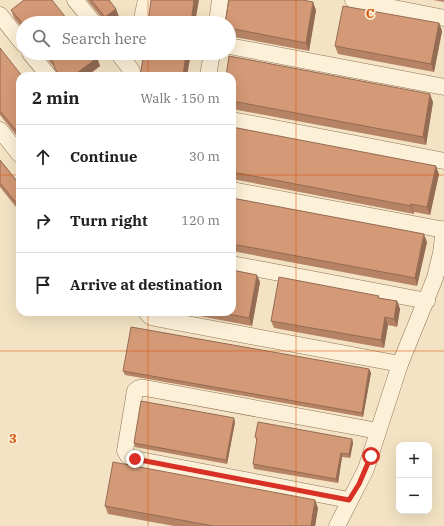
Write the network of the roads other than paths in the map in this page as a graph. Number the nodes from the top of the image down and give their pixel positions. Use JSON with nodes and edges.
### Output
{"nodes":[{"id":1,"x":76,"y":0,"type":"edge"},
{"id":2,"x":146,"y":0,"type":"edge"},
{"id":3,"x":220,"y":0,"type":"edge"},
{"id":4,"x":353,"y":0,"type":"edge"},
{"id":5,"x":0,"y":15,"type":"edge"},
{"id":6,"x":89,"y":16,"type":"edge"},
{"id":7,"x":143,"y":16,"type":"edge"},
{"id":8,"x":217,"y":16,"type":"edge"},
{"id":9,"x":444,"y":18,"type":"edge"},
{"id":10,"x":16,"y":35,"type":"edge"},
{"id":11,"x":236,"y":47,"type":"edge"},
{"id":12,"x":36,"y":60,"type":"edge"},
{"id":13,"x":123,"y":60,"type":"edge"},
{"id":14,"x":135,"y":60,"type":"edge"},
{"id":15,"x":211,"y":60,"type":"edge"},
{"id":16,"x":46,"y":72,"type":"edge"},
{"id":17,"x":131,"y":72,"type":"edge"},
{"id":18,"x":132,"y":72,"type":"edge"},
{"id":19,"x":209,"y":72,"type":"edge"},
{"id":20,"x":444,"y":86,"type":"edge"},
{"id":21,"x":236,"y":121,"type":"edge"},
{"id":22,"x":0,"y":130,"type":"edge"},
{"id":23,"x":16,"y":150,"type":"edge"},
{"id":24,"x":444,"y":161,"type":"edge"},
{"id":25,"x":236,"y":191,"type":"edge"},
{"id":26,"x":444,"y":230,"type":"edge"},
{"id":27,"x":236,"y":265,"type":"edge"},
{"id":28,"x":427,"y":301,"type":"junction"},
{"id":29,"x":150,"y":316,"type":"edge"},
{"id":30,"x":400,"y":364,"type":"junction"},
{"id":31,"x":378,"y":431,"type":"junction"},
{"id":32,"x":349,"y":500,"type":"junction"},
{"id":33,"x":337,"y":526,"type":"edge"}],
"edges":[{"from":1,"to":6,"type":"street"},
{"from":2,"to":7,"type":"street"},
{"from":3,"to":8,"type":"street"},
{"from":4,"to":9,"type":"street"},
{"from":5,"to":10,"type":"street"},
{"from":11,"to":20,"type":"street"},
{"from":12,"to":16,"type":"street"},
{"from":13,"to":17,"type":"street"},
{"from":14,"to":18,"type":"street"},
{"from":15,"to":19,"type":"street"},
{"from":21,"to":24,"type":"street"},
{"from":22,"to":23,"type":"street"},
{"from":25,"to":26,"type":"street"},
{"from":26,"to":28,"type":"street"},
{"from":27,"to":28,"type":"street"},
{"from":28,"to":30,"type":"street"},
{"from":29,"to":30,"type":"street"},
{"from":30,"to":31,"type":"street"},
{"from":31,"to":32,"type":"street"},
{"from":31,"to":32,"type":"street"},
{"from":32,"to":33,"type":"street"}]}
